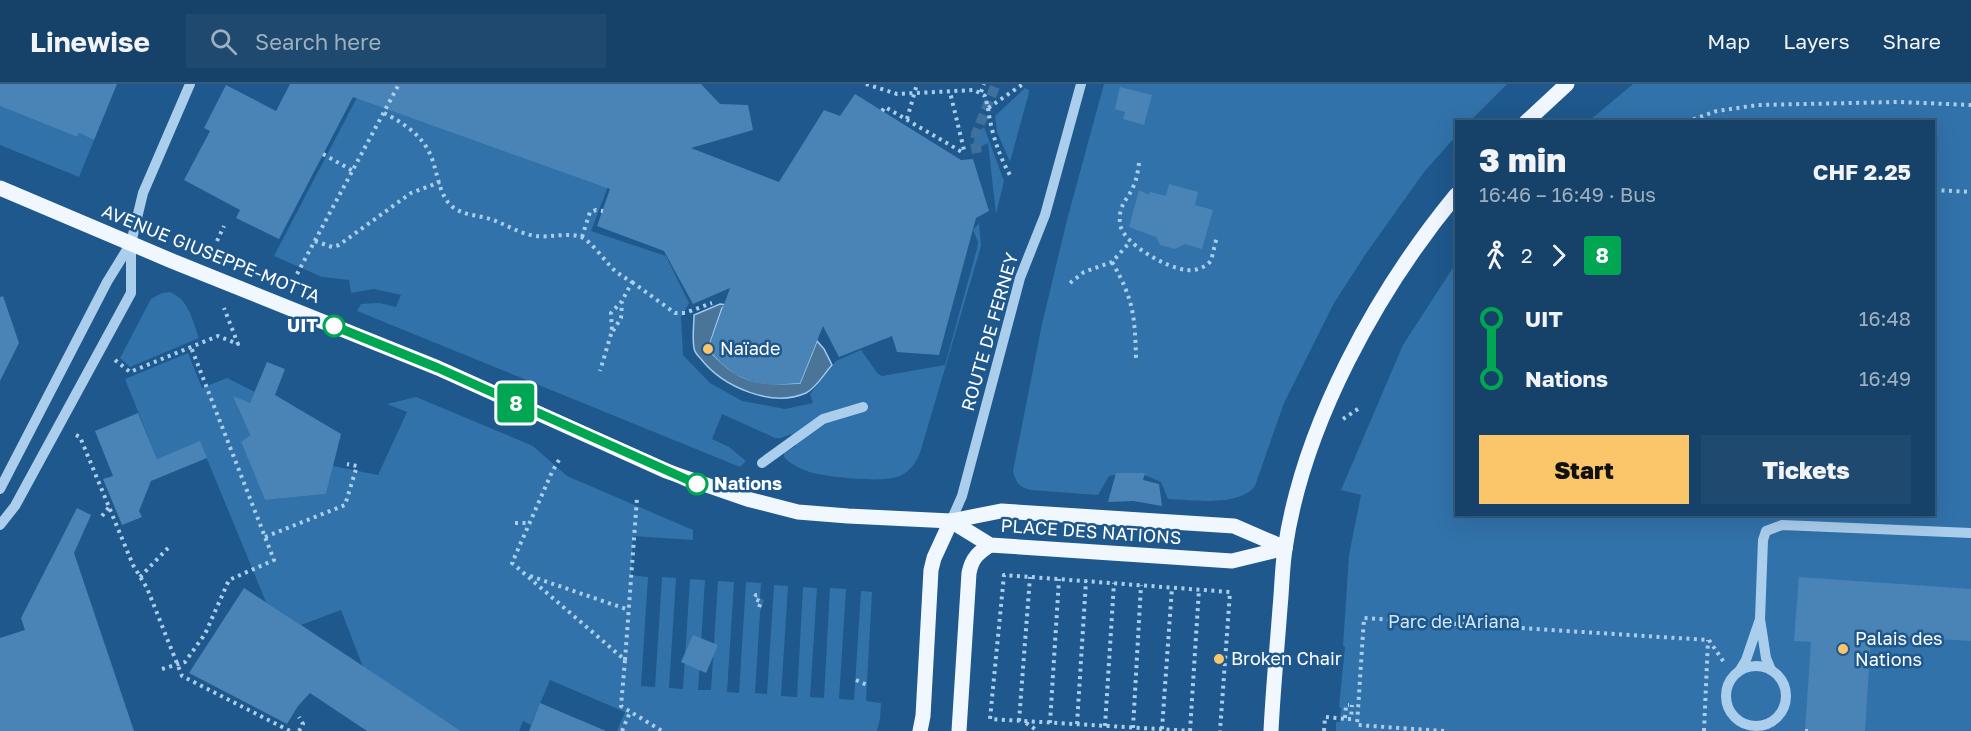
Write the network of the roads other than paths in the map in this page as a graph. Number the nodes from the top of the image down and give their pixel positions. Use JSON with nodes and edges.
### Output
{"nodes":[{"id":1,"x":190,"y":84,"type":"edge"},
{"id":2,"x":1081,"y":84,"type":"edge"},
{"id":3,"x":1567,"y":84,"type":"edge"},
{"id":4,"x":1528,"y":120,"type":"edge"},
{"id":5,"x":0,"y":188,"type":"edge"},
{"id":6,"x":1455,"y":196,"type":"edge"},
{"id":7,"x":131,"y":243,"type":"junction"},
{"id":8,"x":863,"y":407,"type":"dead end"},
{"id":9,"x":762,"y":463,"type":"dead end"},
{"id":10,"x":0,"y":489,"type":"edge"},
{"id":11,"x":951,"y":521,"type":"junction"},
{"id":12,"x":0,"y":525,"type":"edge"},
{"id":13,"x":1971,"y":533,"type":"edge"},
{"id":14,"x":990,"y":545,"type":"junction"},
{"id":15,"x":1285,"y":548,"type":"junction"},
{"id":16,"x":1760,"y":619,"type":"junction"},
{"id":17,"x":1771,"y":670,"type":"junction"},
{"id":18,"x":1737,"y":673,"type":"junction"},
{"id":19,"x":1741,"y":726,"type":"edge"},
{"id":20,"x":1763,"y":728,"type":"edge"},
{"id":21,"x":920,"y":731,"type":"edge"},
{"id":22,"x":959,"y":731,"type":"edge"},
{"id":23,"x":1271,"y":731,"type":"edge"}],
"edges":[{"from":1,"to":7,"type":"street"},
{"from":2,"to":11,"type":"street","name":"ROUTE DE FERNEY"},
{"from":3,"to":4,"type":"main road"},
{"from":5,"to":7,"type":"main road","name":"AVENUE GIUSEPPE-MOTTA"},
{"from":6,"to":15,"type":"main road"},
{"from":7,"to":10,"type":"street"},
{"from":7,"to":11,"type":"main road","name":"AVENUE GIUSEPPE-MOTTA"},
{"from":7,"to":12,"type":"street"},
{"from":8,"to":9,"type":"street"},
{"from":11,"to":14,"type":"main road","name":"PLACE DES NATIONS"},
{"from":11,"to":15,"type":"main road","name":"PLACE DES NATIONS"},
{"from":11,"to":21,"type":"main road"},
{"from":13,"to":16,"type":"street"},
{"from":14,"to":15,"type":"main road","name":"PLACE DES NATIONS"},
{"from":14,"to":22,"type":"main road"},
{"from":15,"to":23,"type":"main road"},
{"from":16,"to":17,"type":"street"},
{"from":16,"to":18,"type":"street"},
{"from":17,"to":18,"type":"street"},
{"from":17,"to":20,"type":"street"},
{"from":18,"to":19,"type":"street"},
{"from":19,"to":20,"type":"street"}]}
